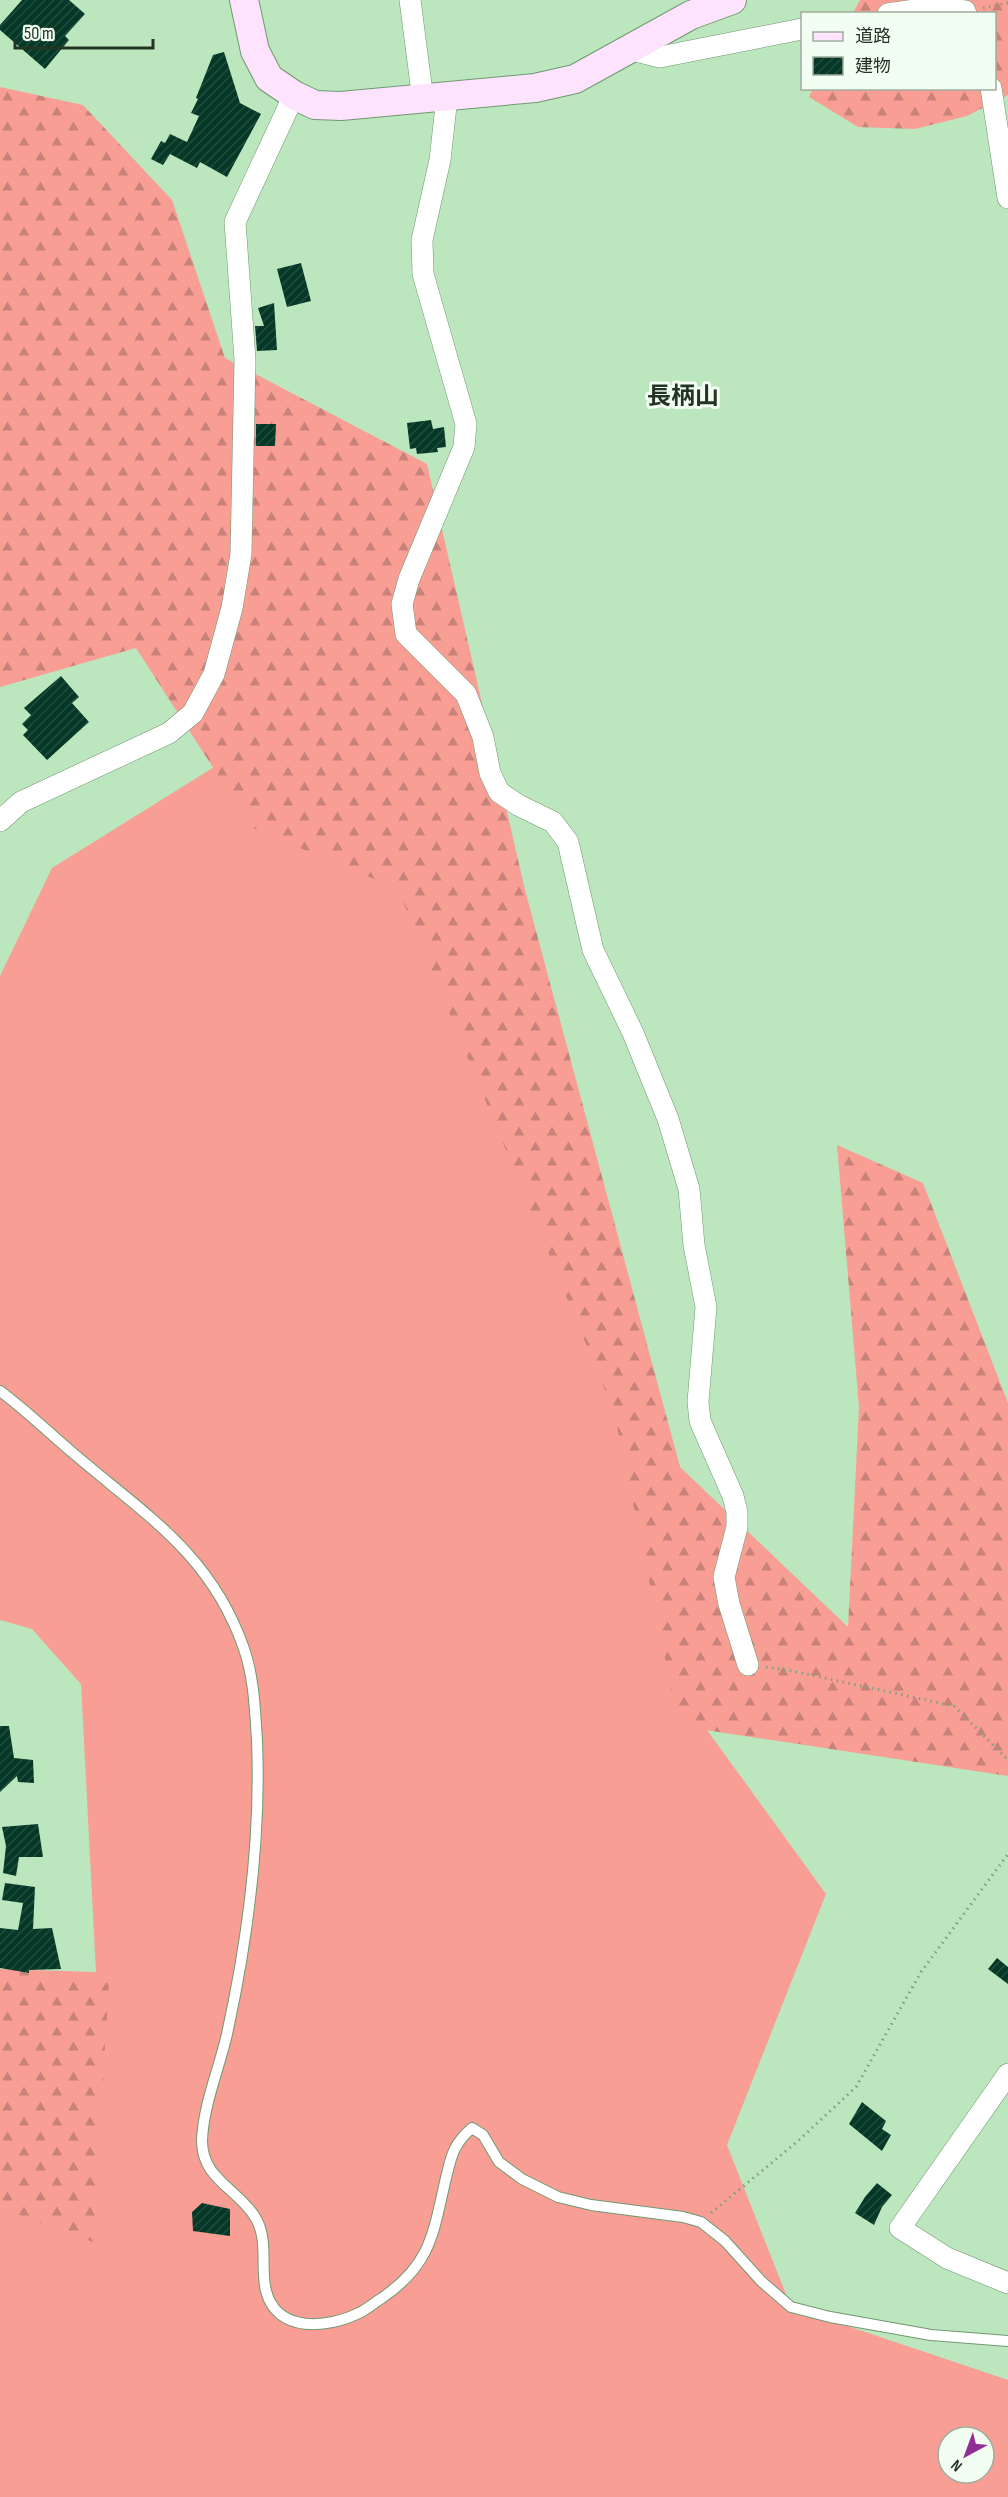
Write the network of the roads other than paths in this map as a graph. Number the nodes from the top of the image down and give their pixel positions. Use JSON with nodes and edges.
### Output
{"nodes":[{"id":1,"x":244,"y":0,"type":"edge"},
{"id":2,"x":410,"y":0,"type":"edge"},
{"id":3,"x":732,"y":0,"type":"edge"},
{"id":4,"x":901,"y":12,"type":"edge"},
{"id":5,"x":966,"y":12,"type":"edge"},
{"id":6,"x":801,"y":29,"type":"edge"},
{"id":7,"x":628,"y":49,"type":"junction"},
{"id":8,"x":990,"y":90,"type":"edge"},
{"id":9,"x":294,"y":95,"type":"junction"},
{"id":10,"x":435,"y":99,"type":"junction"},
{"id":11,"x":1008,"y":198,"type":"edge"},
{"id":12,"x":0,"y":821,"type":"edge"},
{"id":13,"x":0,"y":1391,"type":"edge"},
{"id":14,"x":748,"y":1665,"type":"road end"},
{"id":15,"x":1008,"y":2074,"type":"edge"},
{"id":16,"x":1008,"y":2283,"type":"edge"},
{"id":17,"x":1008,"y":2341,"type":"edge"}],
"edges":[{"from":1,"to":9,"type":"street"},
{"from":2,"to":10,"type":"street"},
{"from":3,"to":7,"type":"street"},
{"from":4,"to":5,"type":"street"},
{"from":6,"to":7,"type":"street"},
{"from":7,"to":10,"type":"street"},
{"from":8,"to":11,"type":"street"},
{"from":9,"to":10,"type":"street"},
{"from":9,"to":12,"type":"street"},
{"from":10,"to":14,"type":"street"},
{"from":13,"to":17,"type":"lane"},
{"from":15,"to":16,"type":"street"}]}
